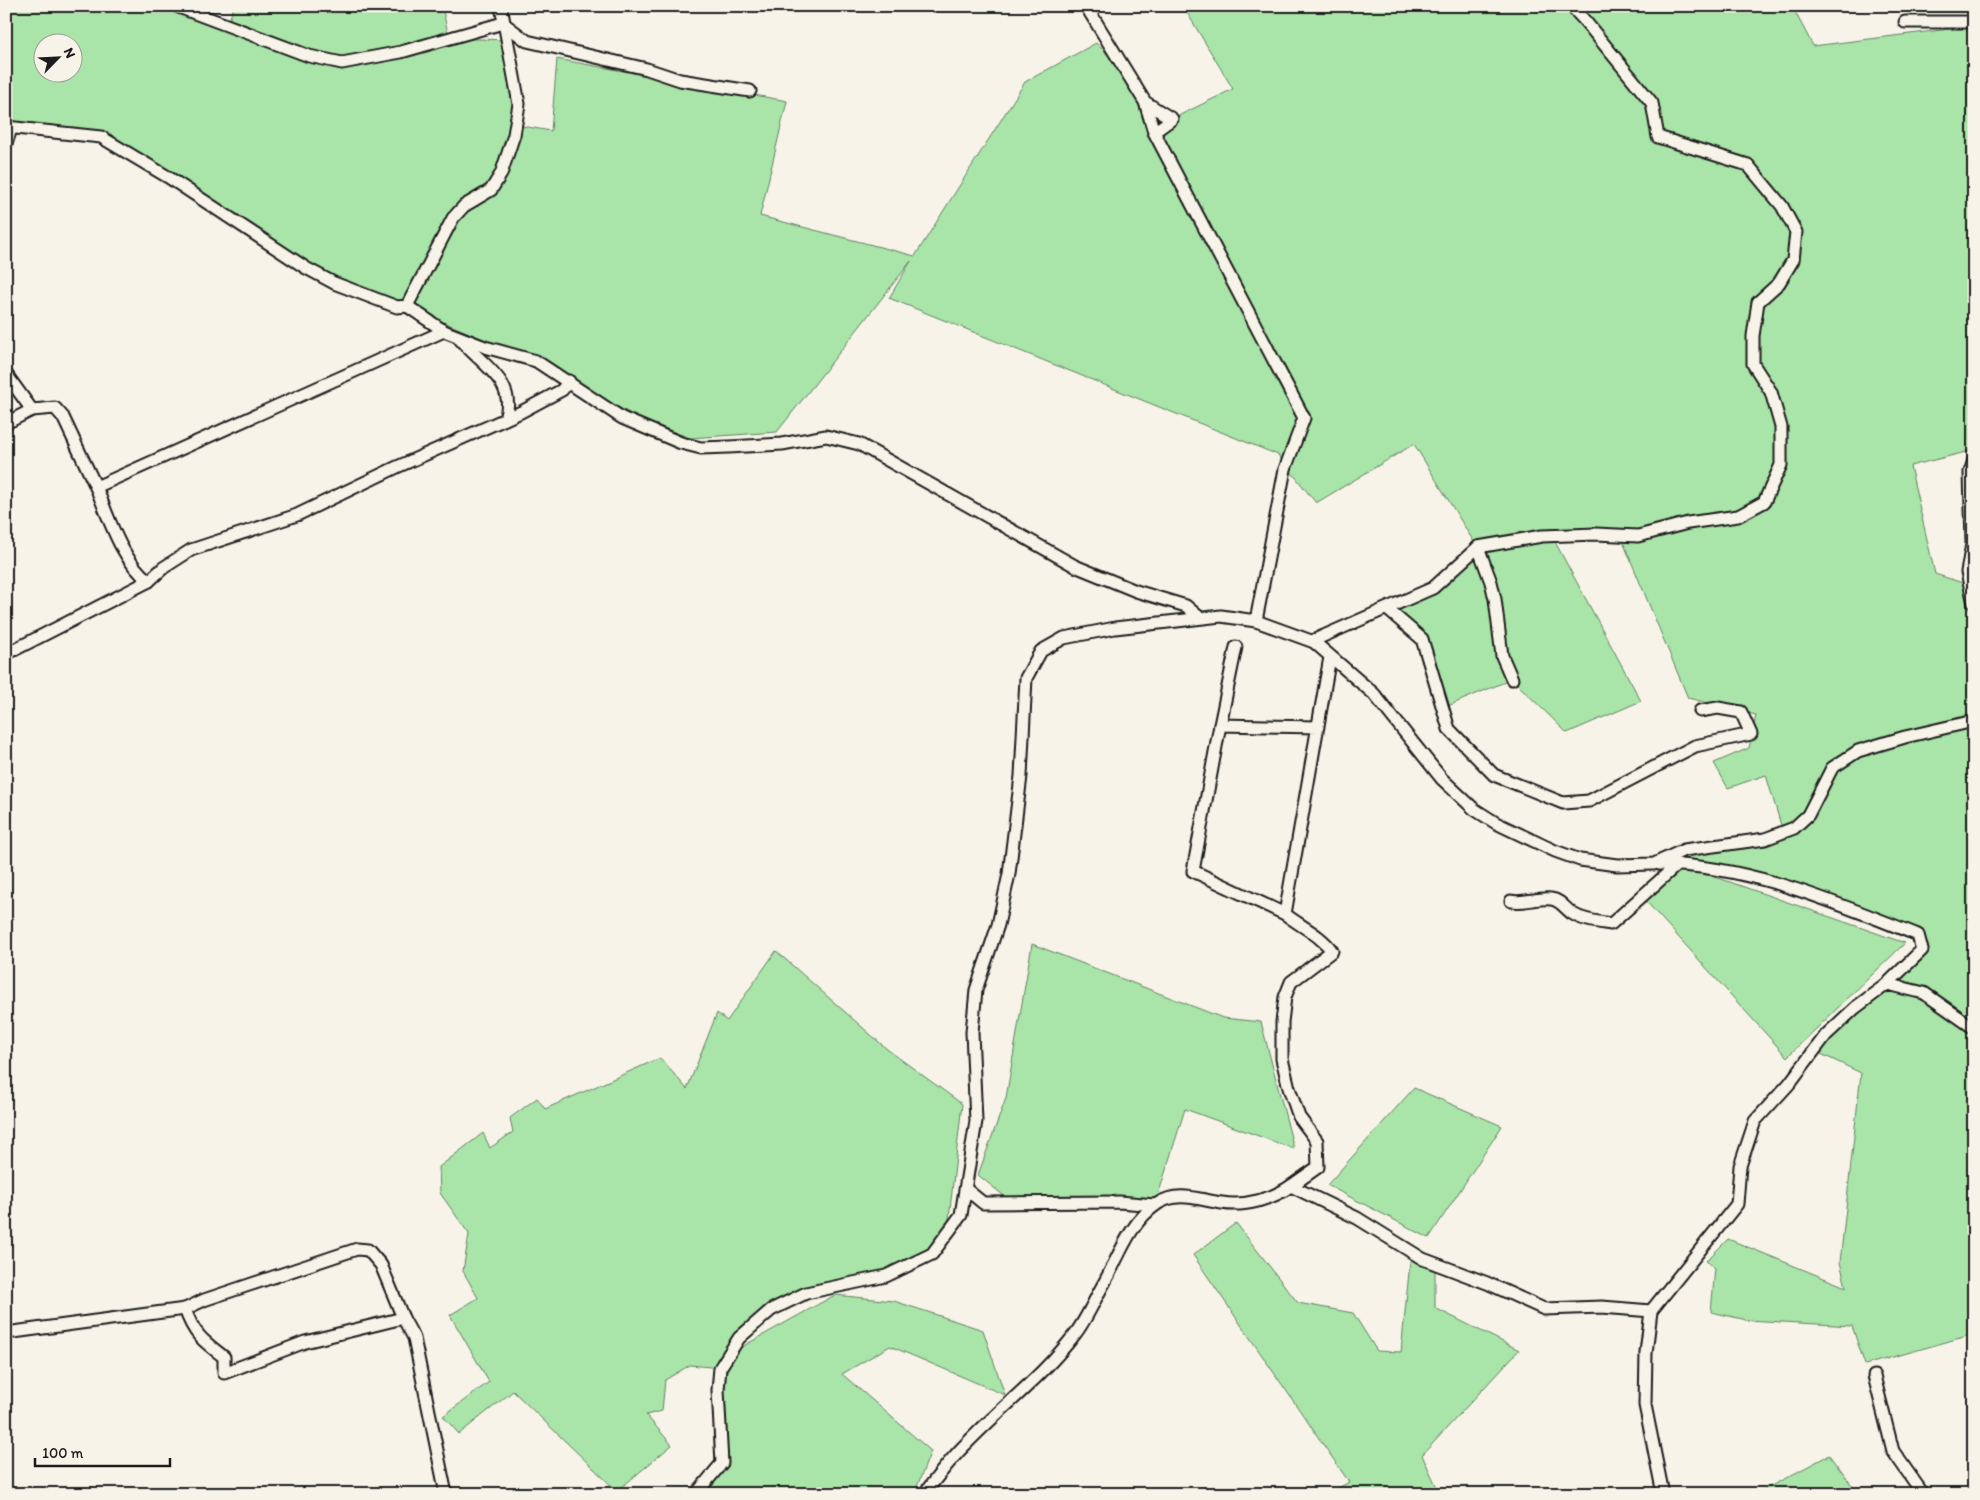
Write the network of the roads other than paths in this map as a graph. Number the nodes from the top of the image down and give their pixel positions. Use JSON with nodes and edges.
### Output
{"nodes":[{"id":1,"x":176,"y":6,"type":"edge"},
{"id":2,"x":502,"y":6,"type":"edge"},
{"id":3,"x":1086,"y":6,"type":"edge"},
{"id":4,"x":1571,"y":6,"type":"edge"},
{"id":5,"x":1905,"y":22,"type":"dead end"},
{"id":6,"x":1974,"y":22,"type":"edge"},
{"id":7,"x":503,"y":23,"type":"junction"},
{"id":8,"x":750,"y":90,"type":"dead end"},
{"id":9,"x":1145,"y":102,"type":"junction"},
{"id":10,"x":9,"y":128,"type":"edge"},
{"id":11,"x":1154,"y":132,"type":"junction"},
{"id":12,"x":6,"y":144,"type":"edge"},
{"id":13,"x":408,"y":306,"type":"junction"},
{"id":14,"x":444,"y":331,"type":"junction"},
{"id":15,"x":457,"y":336,"type":"junction"},
{"id":16,"x":6,"y":374,"type":"edge"},
{"id":17,"x":569,"y":381,"type":"junction"},
{"id":18,"x":32,"y":410,"type":"junction"},
{"id":19,"x":505,"y":419,"type":"junction"},
{"id":20,"x":6,"y":423,"type":"edge"},
{"id":21,"x":1974,"y":460,"type":"edge"},
{"id":22,"x":96,"y":487,"type":"junction"},
{"id":23,"x":1478,"y":547,"type":"junction"},
{"id":24,"x":149,"y":581,"type":"junction"},
{"id":25,"x":1974,"y":604,"type":"edge"},
{"id":26,"x":1387,"y":609,"type":"junction"},
{"id":27,"x":1199,"y":617,"type":"junction"},
{"id":28,"x":1256,"y":621,"type":"junction"},
{"id":29,"x":1312,"y":641,"type":"junction"},
{"id":30,"x":1236,"y":647,"type":"dead end"},
{"id":31,"x":6,"y":654,"type":"edge"},
{"id":32,"x":1330,"y":657,"type":"junction"},
{"id":33,"x":1512,"y":679,"type":"dead end"},
{"id":34,"x":1700,"y":711,"type":"dead end"},
{"id":35,"x":1974,"y":721,"type":"edge"},
{"id":36,"x":1220,"y":725,"type":"junction"},
{"id":37,"x":1318,"y":728,"type":"junction"},
{"id":38,"x":1654,"y":864,"type":"junction"},
{"id":39,"x":1678,"y":864,"type":"junction"},
{"id":40,"x":1512,"y":901,"type":"dead end"},
{"id":41,"x":1285,"y":914,"type":"junction"},
{"id":42,"x":1887,"y":984,"type":"junction"},
{"id":43,"x":1974,"y":1028,"type":"edge"},
{"id":44,"x":1290,"y":1186,"type":"junction"},
{"id":45,"x":967,"y":1190,"type":"junction"},
{"id":46,"x":983,"y":1203,"type":"junction"},
{"id":47,"x":1155,"y":1205,"type":"junction"},
{"id":48,"x":961,"y":1215,"type":"junction"},
{"id":49,"x":185,"y":1309,"type":"junction"},
{"id":50,"x":1651,"y":1311,"type":"junction"},
{"id":51,"x":402,"y":1318,"type":"junction"},
{"id":52,"x":6,"y":1333,"type":"edge"},
{"id":53,"x":1874,"y":1376,"type":"dead end"},
{"id":54,"x":446,"y":1494,"type":"edge"},
{"id":55,"x":696,"y":1494,"type":"edge"},
{"id":56,"x":924,"y":1494,"type":"edge"},
{"id":57,"x":1663,"y":1494,"type":"edge"},
{"id":58,"x":1923,"y":1494,"type":"edge"}],
"edges":[{"from":1,"to":7,"type":"street"},
{"from":2,"to":7,"type":"street"},
{"from":3,"to":9,"type":"street"},
{"from":4,"to":23,"type":"street"},
{"from":5,"to":6,"type":"street"},
{"from":7,"to":8,"type":"street"},
{"from":7,"to":13,"type":"street"},
{"from":9,"to":11,"type":"street"},
{"from":9,"to":11,"type":"street"},
{"from":10,"to":12,"type":"street"},
{"from":10,"to":13,"type":"street"},
{"from":11,"to":28,"type":"street"},
{"from":13,"to":14,"type":"street"},
{"from":14,"to":15,"type":"street"},
{"from":14,"to":22,"type":"street"},
{"from":15,"to":17,"type":"street"},
{"from":15,"to":19,"type":"street"},
{"from":16,"to":18,"type":"street"},
{"from":17,"to":19,"type":"street"},
{"from":17,"to":27,"type":"street"},
{"from":18,"to":20,"type":"street"},
{"from":18,"to":22,"type":"street"},
{"from":19,"to":24,"type":"street"},
{"from":21,"to":25,"type":"street"},
{"from":22,"to":24,"type":"street"},
{"from":23,"to":26,"type":"street"},
{"from":23,"to":33,"type":"street"},
{"from":24,"to":31,"type":"street"},
{"from":26,"to":29,"type":"street"},
{"from":26,"to":34,"type":"street"},
{"from":27,"to":28,"type":"street"},
{"from":27,"to":45,"type":"street"},
{"from":28,"to":29,"type":"street"},
{"from":29,"to":32,"type":"street"},
{"from":30,"to":36,"type":"street"},
{"from":32,"to":37,"type":"street"},
{"from":32,"to":38,"type":"street"},
{"from":35,"to":38,"type":"street"},
{"from":36,"to":37,"type":"street"},
{"from":36,"to":41,"type":"street"},
{"from":37,"to":41,"type":"street"},
{"from":38,"to":39,"type":"street"},
{"from":39,"to":40,"type":"street"},
{"from":39,"to":42,"type":"street"},
{"from":41,"to":44,"type":"street"},
{"from":42,"to":43,"type":"street"},
{"from":42,"to":50,"type":"street"},
{"from":44,"to":47,"type":"street"},
{"from":44,"to":50,"type":"street"},
{"from":45,"to":46,"type":"street"},
{"from":45,"to":48,"type":"street"},
{"from":46,"to":47,"type":"street"},
{"from":46,"to":48,"type":"street"},
{"from":47,"to":56,"type":"street"},
{"from":48,"to":55,"type":"street"},
{"from":49,"to":51,"type":"street"},
{"from":49,"to":51,"type":"street"},
{"from":49,"to":52,"type":"street"},
{"from":50,"to":57,"type":"street"},
{"from":51,"to":54,"type":"street"},
{"from":53,"to":58,"type":"street"}]}
